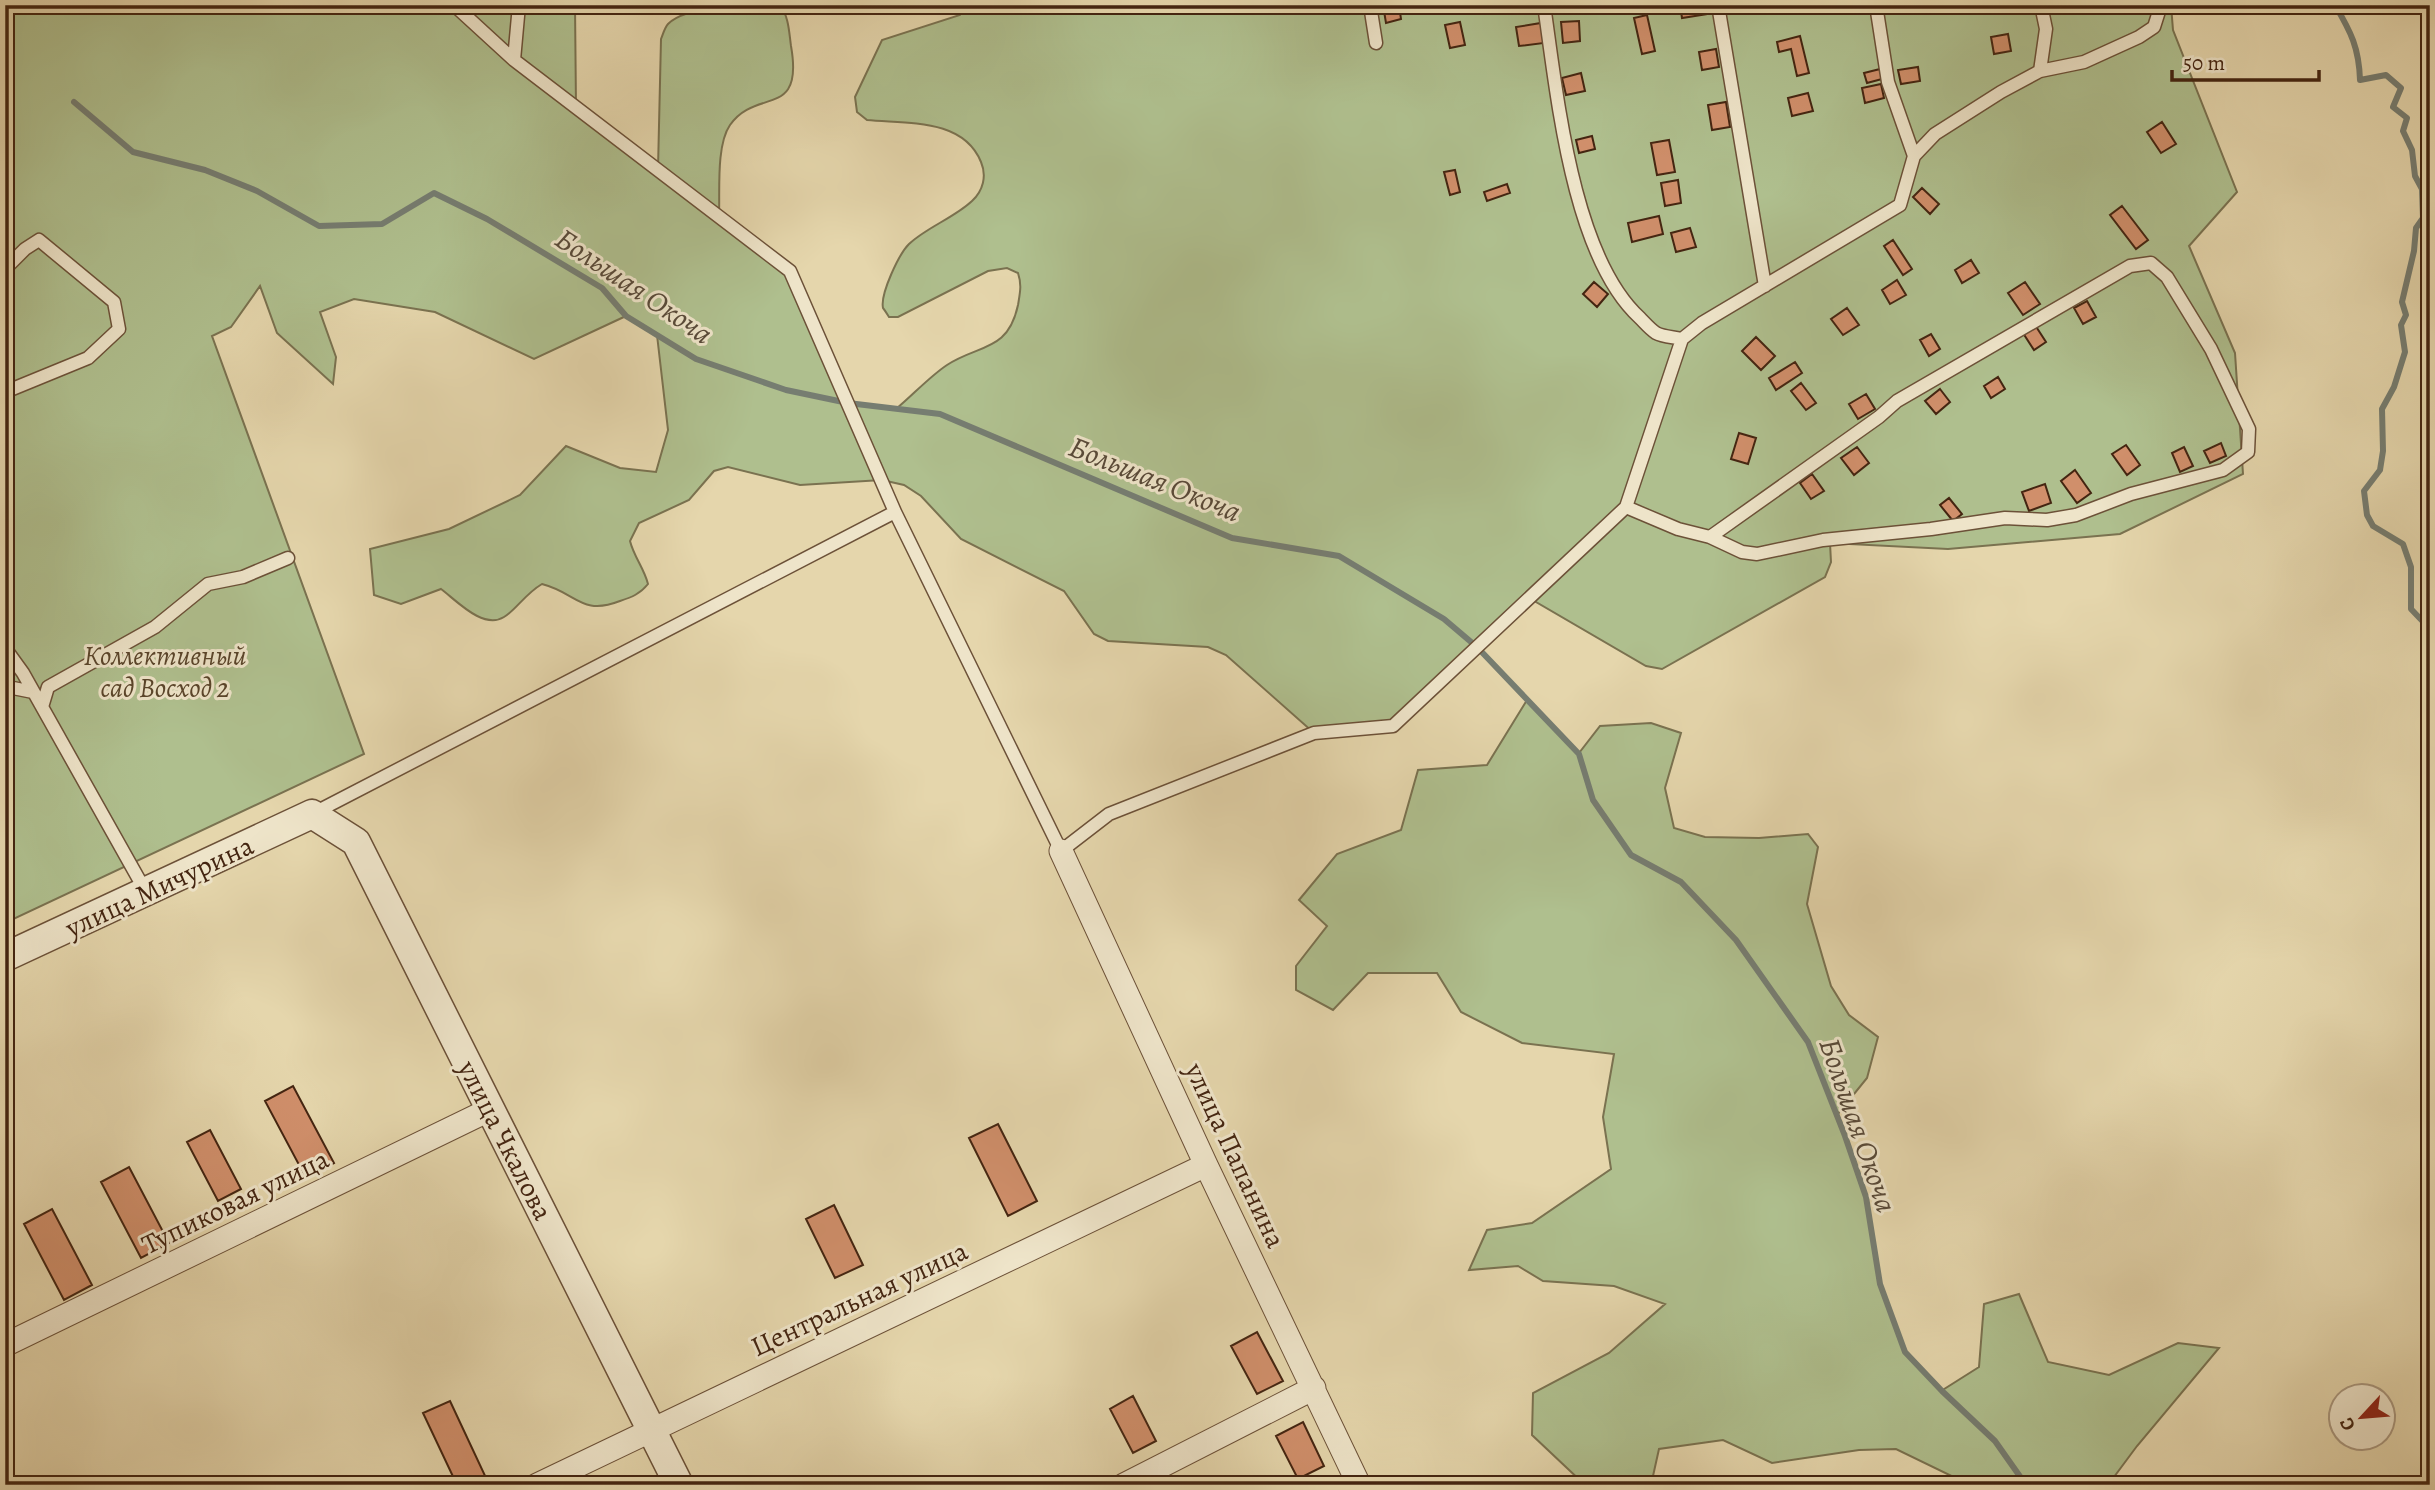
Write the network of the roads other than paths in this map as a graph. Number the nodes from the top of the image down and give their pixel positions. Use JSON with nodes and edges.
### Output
{"nodes":[{"id":1,"x":454,"y":5,"type":"edge"},
{"id":2,"x":519,"y":5,"type":"edge"},
{"id":3,"x":1370,"y":5,"type":"edge"},
{"id":4,"x":1544,"y":5,"type":"edge"},
{"id":5,"x":1718,"y":5,"type":"edge"},
{"id":6,"x":1876,"y":5,"type":"edge"},
{"id":7,"x":2041,"y":5,"type":"edge"},
{"id":8,"x":2161,"y":5,"type":"edge"},
{"id":9,"x":1376,"y":43,"type":"dead end"},
{"id":10,"x":514,"y":60,"type":"junction"},
{"id":11,"x":2040,"y":71,"type":"junction"},
{"id":12,"x":1914,"y":156,"type":"junction"},
{"id":13,"x":5,"y":269,"type":"edge"},
{"id":14,"x":1765,"y":286,"type":"junction"},
{"id":15,"x":1682,"y":339,"type":"junction"},
{"id":16,"x":5,"y":392,"type":"edge"},
{"id":17,"x":1626,"y":507,"type":"junction"},
{"id":18,"x":895,"y":512,"type":"junction"},
{"id":19,"x":1710,"y":537,"type":"junction"},
{"id":20,"x":288,"y":558,"type":"dead end"},
{"id":21,"x":5,"y":648,"type":"edge"},
{"id":22,"x":5,"y":692,"type":"edge"},
{"id":23,"x":33,"y":692,"type":"junction"},
{"id":24,"x":42,"y":707,"type":"junction"},
{"id":25,"x":312,"y":814,"type":"junction"},
{"id":26,"x":1060,"y":850,"type":"junction"},
{"id":27,"x":146,"y":892,"type":"junction"},
{"id":28,"x":5,"y":957,"type":"edge"},
{"id":29,"x":491,"y":1109,"type":"junction"},
{"id":30,"x":1206,"y":1165,"type":"junction"},
{"id":31,"x":5,"y":1345,"type":"edge"},
{"id":32,"x":1314,"y":1388,"type":"junction"},
{"id":33,"x":651,"y":1430,"type":"junction"},
{"id":34,"x":537,"y":1485,"type":"edge"},
{"id":35,"x":678,"y":1485,"type":"edge"},
{"id":36,"x":1124,"y":1485,"type":"edge"},
{"id":37,"x":1359,"y":1485,"type":"edge"}],
"edges":[{"from":1,"to":10,"type":"lane"},
{"from":2,"to":10,"type":"lane"},
{"from":3,"to":9,"type":"lane"},
{"from":4,"to":15,"type":"lane"},
{"from":5,"to":14,"type":"lane"},
{"from":6,"to":12,"type":"lane"},
{"from":7,"to":11,"type":"lane"},
{"from":8,"to":11,"type":"lane"},
{"from":10,"to":18,"type":"lane"},
{"from":11,"to":12,"type":"lane"},
{"from":12,"to":14,"type":"lane"},
{"from":13,"to":16,"type":"lane"},
{"from":14,"to":15,"type":"lane"},
{"from":15,"to":17,"type":"lane"},
{"from":17,"to":19,"type":"lane"},
{"from":17,"to":26,"type":"lane"},
{"from":18,"to":25,"type":"lane"},
{"from":18,"to":26,"type":"lane"},
{"from":19,"to":19,"type":"lane"},
{"from":20,"to":24,"type":"lane"},
{"from":21,"to":23,"type":"lane"},
{"from":22,"to":23,"type":"lane"},
{"from":23,"to":24,"type":"lane"},
{"from":24,"to":27,"type":"lane"},
{"from":25,"to":27,"type":"street","name":"улица Мичурина"},
{"from":25,"to":29,"type":"street","name":"улица Чкалова"},
{"from":26,"to":30,"type":"street","name":"улица Папанина"},
{"from":27,"to":28,"type":"street","name":"улица Мичурина"},
{"from":29,"to":31,"type":"street","name":"Тупиковая улица"},
{"from":29,"to":33,"type":"street","name":"улица Чкалова"},
{"from":30,"to":32,"type":"street","name":"улица Папанина"},
{"from":30,"to":33,"type":"street","name":"Центральная улица"},
{"from":32,"to":36,"type":"street"},
{"from":32,"to":37,"type":"street","name":"улица Папанина"},
{"from":33,"to":34,"type":"street","name":"Центральная улица"},
{"from":33,"to":35,"type":"street","name":"улица Чкалова"}]}
